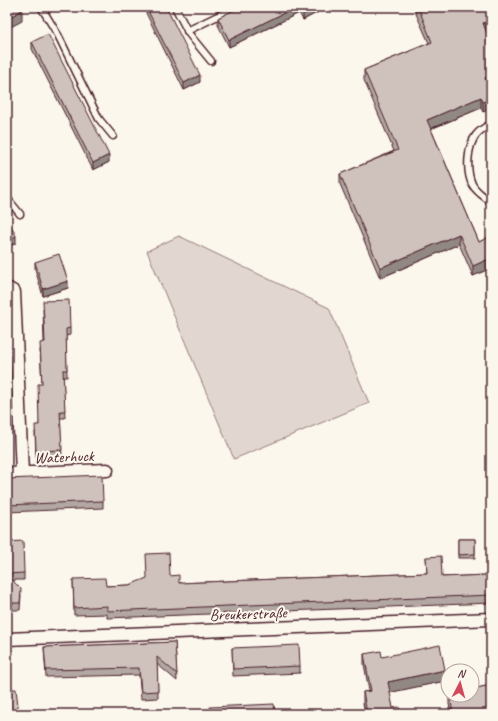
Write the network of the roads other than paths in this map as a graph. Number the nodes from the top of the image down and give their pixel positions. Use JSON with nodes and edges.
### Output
{"nodes":[{"id":1,"x":41,"y":7,"type":"edge"},
{"id":2,"x":175,"y":7,"type":"edge"},
{"id":3,"x":236,"y":7,"type":"edge"},
{"id":4,"x":187,"y":31,"type":"junction"},
{"id":5,"x":211,"y":61,"type":"dead end"},
{"id":6,"x":491,"y":124,"type":"edge"},
{"id":7,"x":113,"y":136,"type":"dead end"},
{"id":8,"x":7,"y":198,"type":"edge"},
{"id":9,"x":491,"y":202,"type":"edge"},
{"id":10,"x":20,"y":214,"type":"dead end"},
{"id":11,"x":9,"y":291,"type":"edge"},
{"id":12,"x":107,"y":470,"type":"dead end"},
{"id":13,"x":22,"y":473,"type":"junction"},
{"id":14,"x":7,"y":474,"type":"edge"},
{"id":15,"x":491,"y":619,"type":"edge"},
{"id":16,"x":7,"y":639,"type":"edge"}],
"edges":[{"from":1,"to":7,"type":"lane"},
{"from":2,"to":4,"type":"lane"},
{"from":3,"to":4,"type":"lane"},
{"from":4,"to":5,"type":"lane"},
{"from":6,"to":9,"type":"lane"},
{"from":8,"to":10,"type":"lane"},
{"from":11,"to":13,"type":"street","name":"Waterhuck"},
{"from":12,"to":13,"type":"street","name":"Waterhuck"},
{"from":13,"to":14,"type":"street","name":"Waterhuck"},
{"from":15,"to":16,"type":"street","name":"Breukerstraße"}]}
